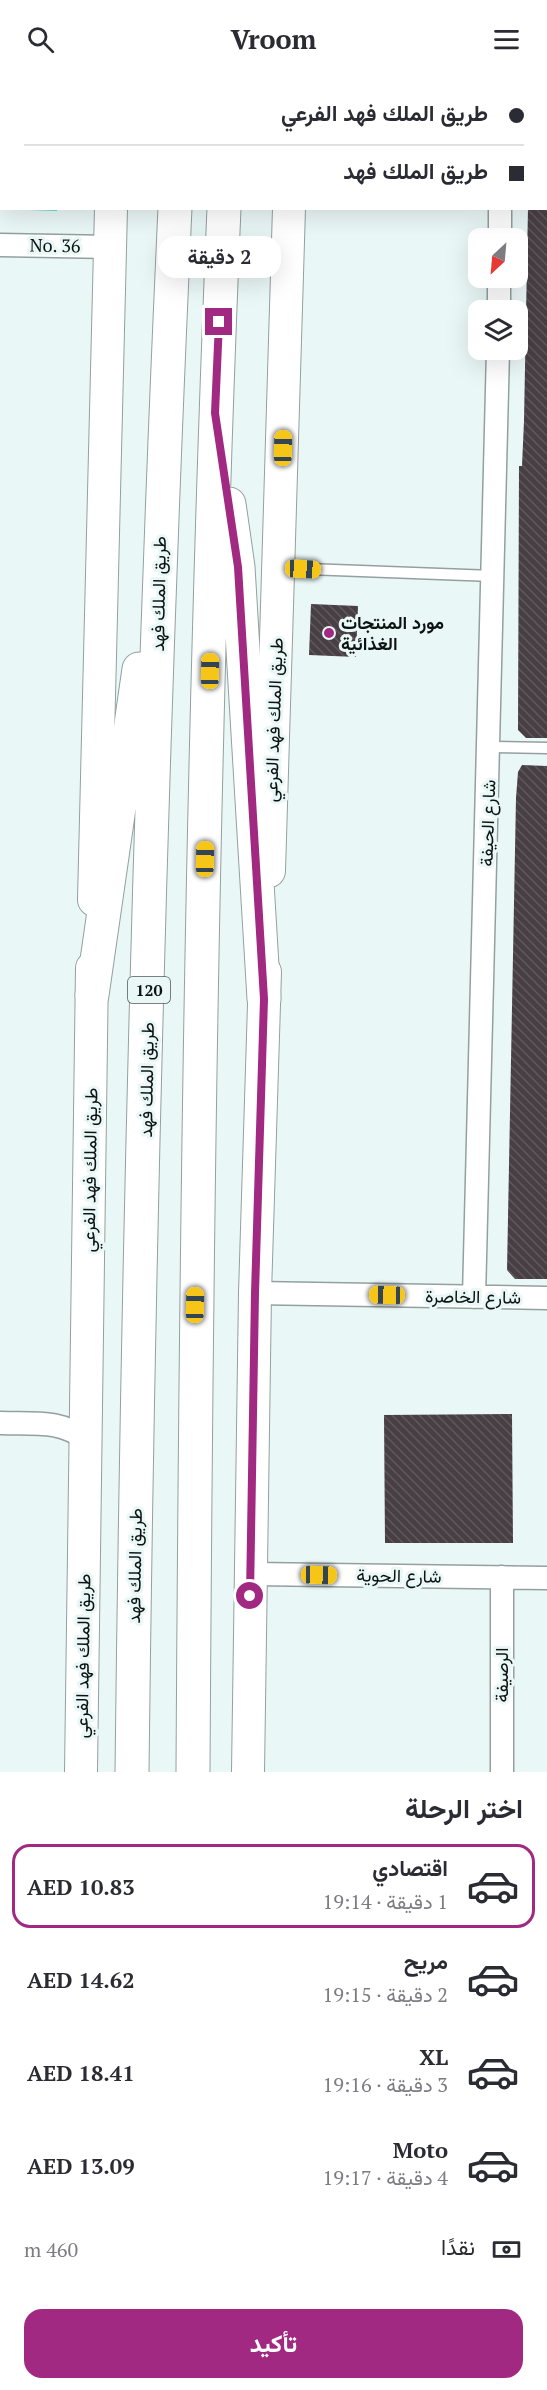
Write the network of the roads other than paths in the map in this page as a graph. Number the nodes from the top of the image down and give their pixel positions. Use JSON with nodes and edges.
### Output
{"nodes":[{"id":1,"x":111,"y":210,"type":"edge"},
{"id":2,"x":175,"y":210,"type":"edge"},
{"id":3,"x":224,"y":210,"type":"edge"},
{"id":4,"x":289,"y":210,"type":"edge"},
{"id":5,"x":500,"y":210,"type":"edge"},
{"id":6,"x":500,"y":228,"type":"edge"},
{"id":7,"x":0,"y":245,"type":"edge"},
{"id":8,"x":111,"y":248,"type":"junction"},
{"id":9,"x":498,"y":360,"type":"edge"},
{"id":10,"x":215,"y":413,"type":"junction"},
{"id":11,"x":161,"y":522,"type":"junction"},
{"id":12,"x":280,"y":568,"type":"junction"},
{"id":13,"x":494,"y":576,"type":"junction"},
{"id":14,"x":490,"y":747,"type":"junction"},
{"id":15,"x":547,"y":748,"type":"edge"},
{"id":16,"x":92,"y":995,"type":"junction"},
{"id":17,"x":264,"y":999,"type":"junction"},
{"id":18,"x":255,"y":1293,"type":"junction"},
{"id":19,"x":474,"y":1297,"type":"junction"},
{"id":20,"x":547,"y":1298,"type":"edge"},
{"id":21,"x":0,"y":1423,"type":"edge"},
{"id":22,"x":87,"y":1441,"type":"junction"},
{"id":23,"x":250,"y":1574,"type":"junction"},
{"id":24,"x":502,"y":1577,"type":"junction"},
{"id":25,"x":547,"y":1578,"type":"edge"},
{"id":26,"x":81,"y":1772,"type":"edge"},
{"id":27,"x":132,"y":1772,"type":"edge"},
{"id":28,"x":193,"y":1772,"type":"edge"},
{"id":29,"x":248,"y":1772,"type":"edge"},
{"id":30,"x":502,"y":1772,"type":"edge"}],
"edges":[{"from":1,"to":8,"type":"main road","name":"طريق الملك فهد الفرعي"},
{"from":2,"to":11,"type":"highway","name":"طريق الملك فهد","number":"120"},
{"from":3,"to":10,"type":"highway"},
{"from":4,"to":12,"type":"main road","name":"طريق الملك فهد الفرعي"},
{"from":5,"to":6,"type":"street"},
{"from":7,"to":8,"type":"street","name":"No. 36"},
{"from":8,"to":16,"type":"main road","name":"طريق الملك فهد الفرعي"},
{"from":9,"to":13,"type":"street","name":"شارع الحيفة"},
{"from":10,"to":17,"type":"highway"},
{"from":10,"to":28,"type":"highway"},
{"from":11,"to":16,"type":"highway"},
{"from":11,"to":27,"type":"highway","name":"طريق الملك فهد","number":"120"},
{"from":12,"to":13,"type":"lane"},
{"from":12,"to":17,"type":"main road","name":"طريق الملك فهد الفرعي"},
{"from":13,"to":14,"type":"street","name":"شارع الحيفة"},
{"from":14,"to":15,"type":"lane"},
{"from":14,"to":19,"type":"street","name":"شارع الحيفة"},
{"from":16,"to":22,"type":"main road","name":"طريق الملك فهد الفرعي"},
{"from":17,"to":18,"type":"main road","name":"طريق الملك فهد الفرعي"},
{"from":18,"to":19,"type":"street","name":"شارع الخاصرة"},
{"from":18,"to":23,"type":"main road","name":"طريق الملك فهد الفرعي"},
{"from":19,"to":20,"type":"street","name":"شارع الخاصرة"},
{"from":21,"to":22,"type":"street"},
{"from":22,"to":26,"type":"main road","name":"طريق الملك فهد الفرعي"},
{"from":23,"to":24,"type":"street","name":"شارع الحوية"},
{"from":23,"to":29,"type":"main road","name":"طريق الملك فهد الفرعي"},
{"from":24,"to":25,"type":"street","name":"شارع الحوية"},
{"from":24,"to":30,"type":"street","name":"الرصيفة"}]}
